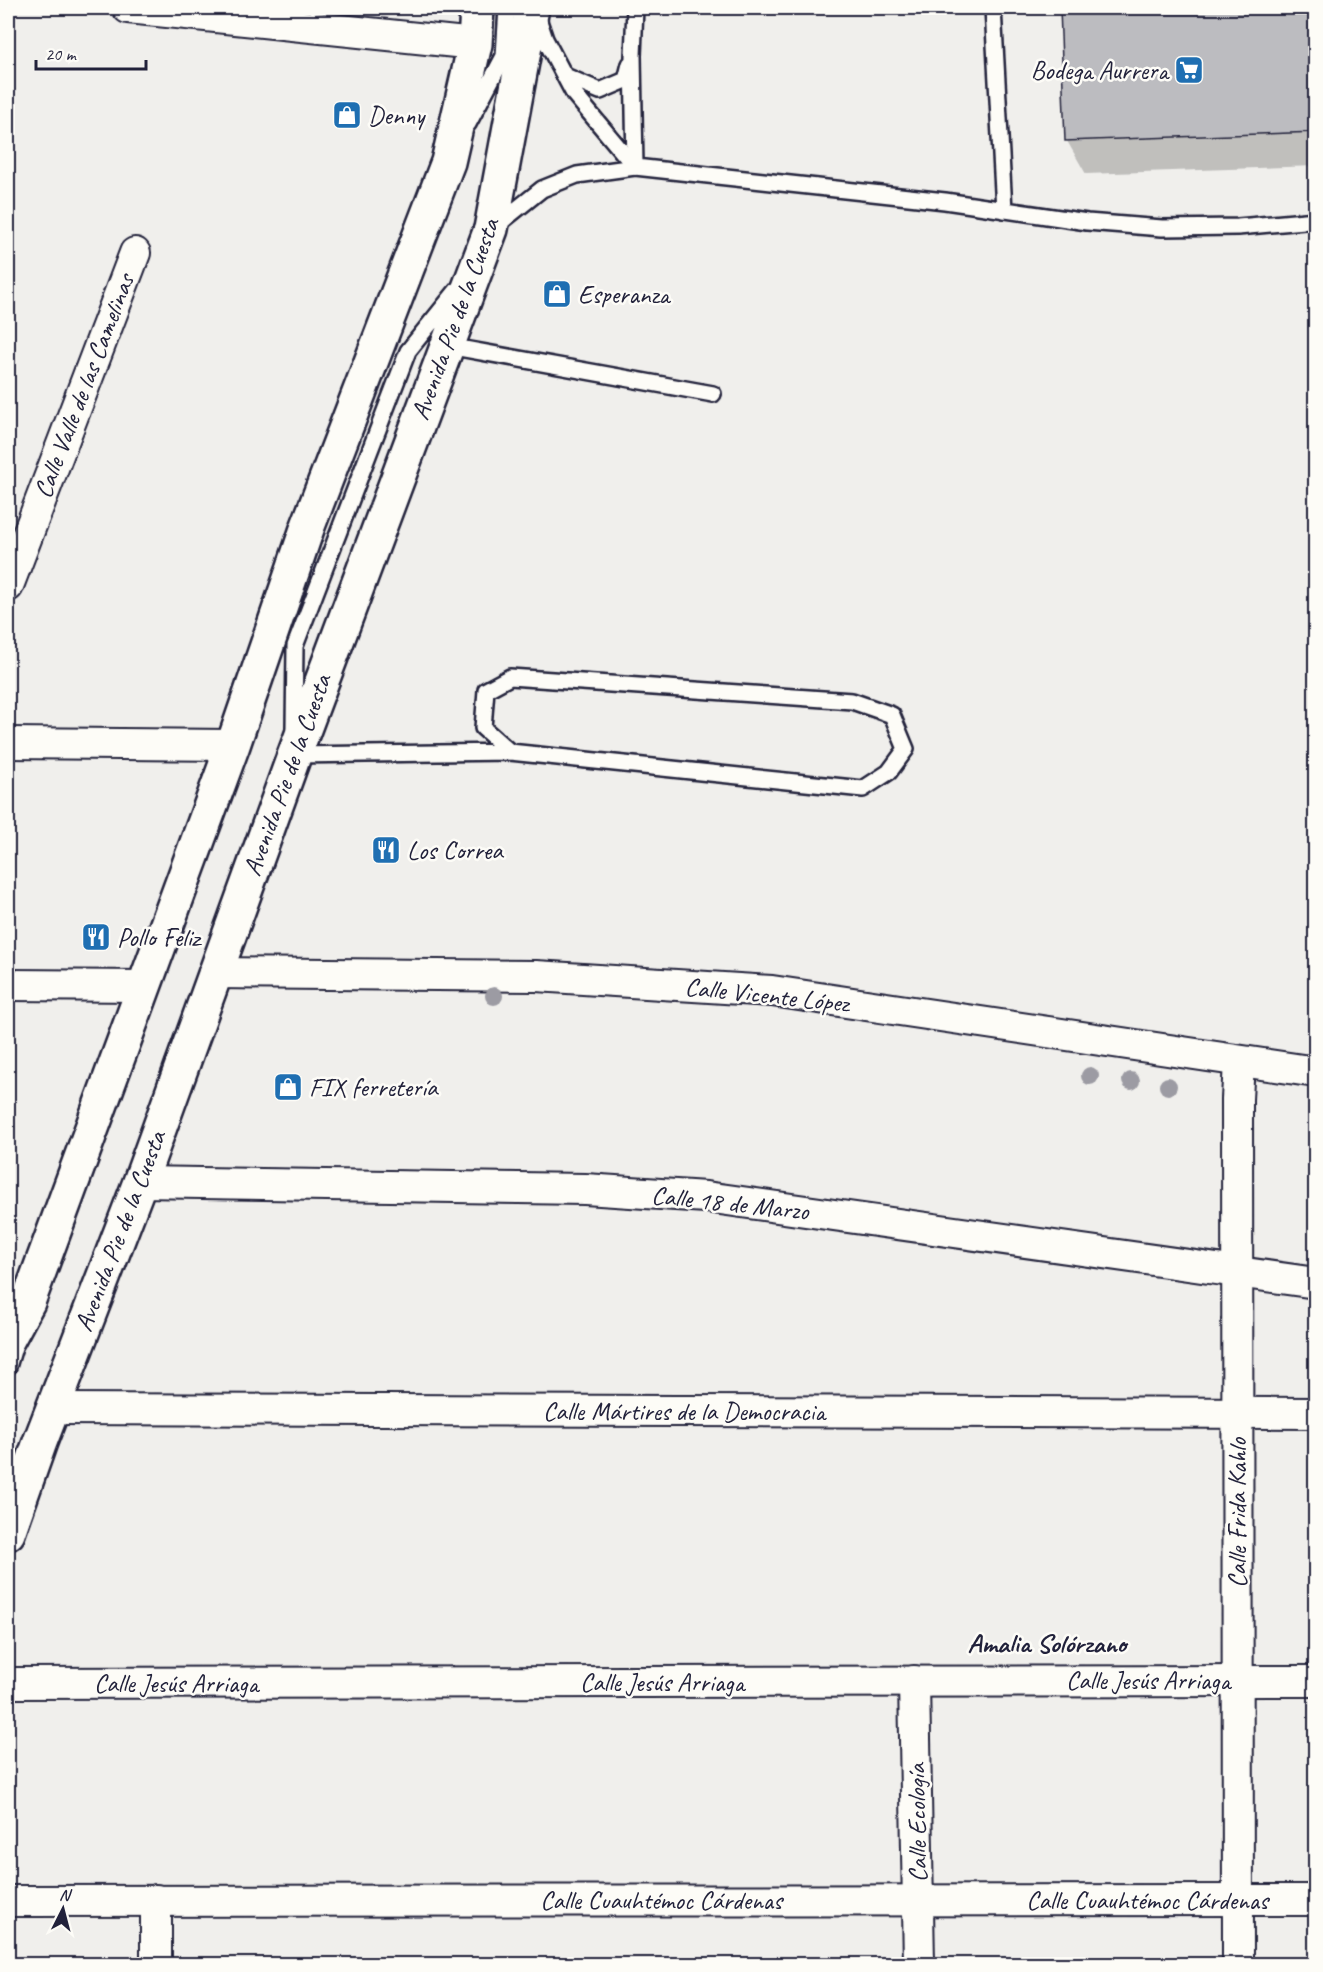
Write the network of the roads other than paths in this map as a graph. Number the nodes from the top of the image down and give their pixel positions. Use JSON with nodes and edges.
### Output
{"nodes":[{"id":1,"x":128,"y":8,"type":"edge"},
{"id":2,"x":477,"y":8,"type":"edge"},
{"id":3,"x":507,"y":8,"type":"edge"},
{"id":4,"x":533,"y":8,"type":"edge"},
{"id":5,"x":635,"y":8,"type":"edge"},
{"id":6,"x":993,"y":8,"type":"edge"},
{"id":7,"x":475,"y":44,"type":"junction"},
{"id":8,"x":633,"y":56,"type":"junction"},
{"id":9,"x":565,"y":76,"type":"junction"},
{"id":10,"x":448,"y":162,"type":"junction"},
{"id":11,"x":635,"y":167,"type":"junction"},
{"id":12,"x":1004,"y":210,"type":"junction"},
{"id":13,"x":1316,"y":220,"type":"edge"},
{"id":14,"x":491,"y":229,"type":"junction"},
{"id":15,"x":135,"y":253,"type":"dead end"},
{"id":16,"x":478,"y":264,"type":"junction"},
{"id":17,"x":448,"y":346,"type":"junction"},
{"id":18,"x":714,"y":394,"type":"dead end"},
{"id":19,"x":8,"y":586,"type":"edge"},
{"id":20,"x":8,"y":742,"type":"edge"},
{"id":21,"x":233,"y":745,"type":"junction"},
{"id":22,"x":510,"y":752,"type":"junction"},
{"id":23,"x":294,"y":756,"type":"junction"},
{"id":24,"x":214,"y":973,"type":"junction"},
{"id":25,"x":8,"y":985,"type":"edge"},
{"id":26,"x":145,"y":986,"type":"junction"},
{"id":27,"x":1239,"y":1062,"type":"junction"},
{"id":28,"x":1316,"y":1072,"type":"edge"},
{"id":29,"x":140,"y":1182,"type":"junction"},
{"id":30,"x":1237,"y":1272,"type":"junction"},
{"id":31,"x":1316,"y":1283,"type":"edge"},
{"id":32,"x":28,"y":1302,"type":"junction"},
{"id":33,"x":8,"y":1339,"type":"edge"},
{"id":34,"x":8,"y":1367,"type":"edge"},
{"id":35,"x":52,"y":1409,"type":"junction"},
{"id":36,"x":1238,"y":1412,"type":"junction"},
{"id":37,"x":1316,"y":1413,"type":"edge"},
{"id":38,"x":8,"y":1533,"type":"edge"},
{"id":39,"x":1237,"y":1680,"type":"junction"},
{"id":40,"x":914,"y":1681,"type":"junction"},
{"id":41,"x":1316,"y":1681,"type":"edge"},
{"id":42,"x":8,"y":1683,"type":"edge"},
{"id":43,"x":156,"y":1900,"type":"junction"},
{"id":44,"x":919,"y":1900,"type":"junction"},
{"id":45,"x":1238,"y":1900,"type":"junction"},
{"id":46,"x":1316,"y":1900,"type":"edge"},
{"id":47,"x":8,"y":1901,"type":"edge"},
{"id":48,"x":156,"y":1965,"type":"edge"},
{"id":49,"x":919,"y":1965,"type":"edge"},
{"id":50,"x":1238,"y":1965,"type":"edge"}],
"edges":[{"from":1,"to":7,"type":"street"},
{"from":2,"to":7,"type":"main road"},
{"from":3,"to":10,"type":"lane"},
{"from":4,"to":9,"type":"lane"},
{"from":4,"to":14,"type":"main road","name":"Avenida Pie de la Cuesta"},
{"from":5,"to":8,"type":"lane"},
{"from":6,"to":12,"type":"lane"},
{"from":7,"to":10,"type":"main road"},
{"from":8,"to":9,"type":"lane"},
{"from":8,"to":11,"type":"lane"},
{"from":9,"to":11,"type":"lane"},
{"from":10,"to":21,"type":"main road"},
{"from":11,"to":12,"type":"lane"},
{"from":11,"to":14,"type":"lane"},
{"from":12,"to":13,"type":"lane"},
{"from":14,"to":16,"type":"main road","name":"Avenida Pie de la Cuesta"},
{"from":15,"to":19,"type":"street","name":"Calle Valle de las Camelinas"},
{"from":16,"to":17,"type":"main road","name":"Avenida Pie de la Cuesta"},
{"from":16,"to":23,"type":"lane"},
{"from":17,"to":18,"type":"lane"},
{"from":17,"to":23,"type":"main road","name":"Avenida Pie de la Cuesta"},
{"from":20,"to":21,"type":"street"},
{"from":21,"to":26,"type":"main road"},
{"from":22,"to":22,"type":"lane"},
{"from":22,"to":23,"type":"lane"},
{"from":23,"to":24,"type":"main road","name":"Avenida Pie de la Cuesta"},
{"from":24,"to":27,"type":"street","name":"Calle Vicente López"},
{"from":24,"to":29,"type":"main road","name":"Avenida Pie de la Cuesta"},
{"from":25,"to":26,"type":"street"},
{"from":26,"to":32,"type":"main road"},
{"from":27,"to":28,"type":"street","name":"Calle Vicente López"},
{"from":27,"to":30,"type":"street","name":"Calle Frida Kahlo"},
{"from":29,"to":30,"type":"street","name":"Calle 18 de Marzo"},
{"from":29,"to":35,"type":"main road","name":"Avenida Pie de la Cuesta"},
{"from":30,"to":31,"type":"street","name":"Calle 18 de Marzo"},
{"from":30,"to":36,"type":"street","name":"Calle Frida Kahlo"},
{"from":32,"to":33,"type":"main road"},
{"from":32,"to":34,"type":"lane"},
{"from":35,"to":36,"type":"street","name":"Calle Mártires de la Democracia"},
{"from":35,"to":38,"type":"main road","name":"Avenida Pie de la Cuesta"},
{"from":36,"to":37,"type":"street","name":"Calle Mártires de la Democracia"},
{"from":36,"to":39,"type":"street","name":"Calle Frida Kahlo"},
{"from":39,"to":40,"type":"street","name":"Calle Jesús Arriaga"},
{"from":39,"to":41,"type":"street","name":"Calle Jesús Arriaga"},
{"from":39,"to":45,"type":"street","name":"Calle Frida Kahlo"},
{"from":40,"to":42,"type":"street","name":"Calle Jesús Arriaga"},
{"from":40,"to":44,"type":"street","name":"Calle Ecología"},
{"from":43,"to":44,"type":"street","name":"Calle Cuauhtémoc Cárdenas"},
{"from":43,"to":47,"type":"street","name":"Calle Cuauhtémoc Cárdenas"},
{"from":43,"to":48,"type":"street"},
{"from":44,"to":45,"type":"street","name":"Calle Cuauhtémoc Cárdenas"},
{"from":44,"to":49,"type":"street","name":"Calle Ecología"},
{"from":45,"to":46,"type":"street","name":"Calle Cuauhtémoc Cárdenas"},
{"from":45,"to":50,"type":"street","name":"Calle Frida Kahlo"}]}
